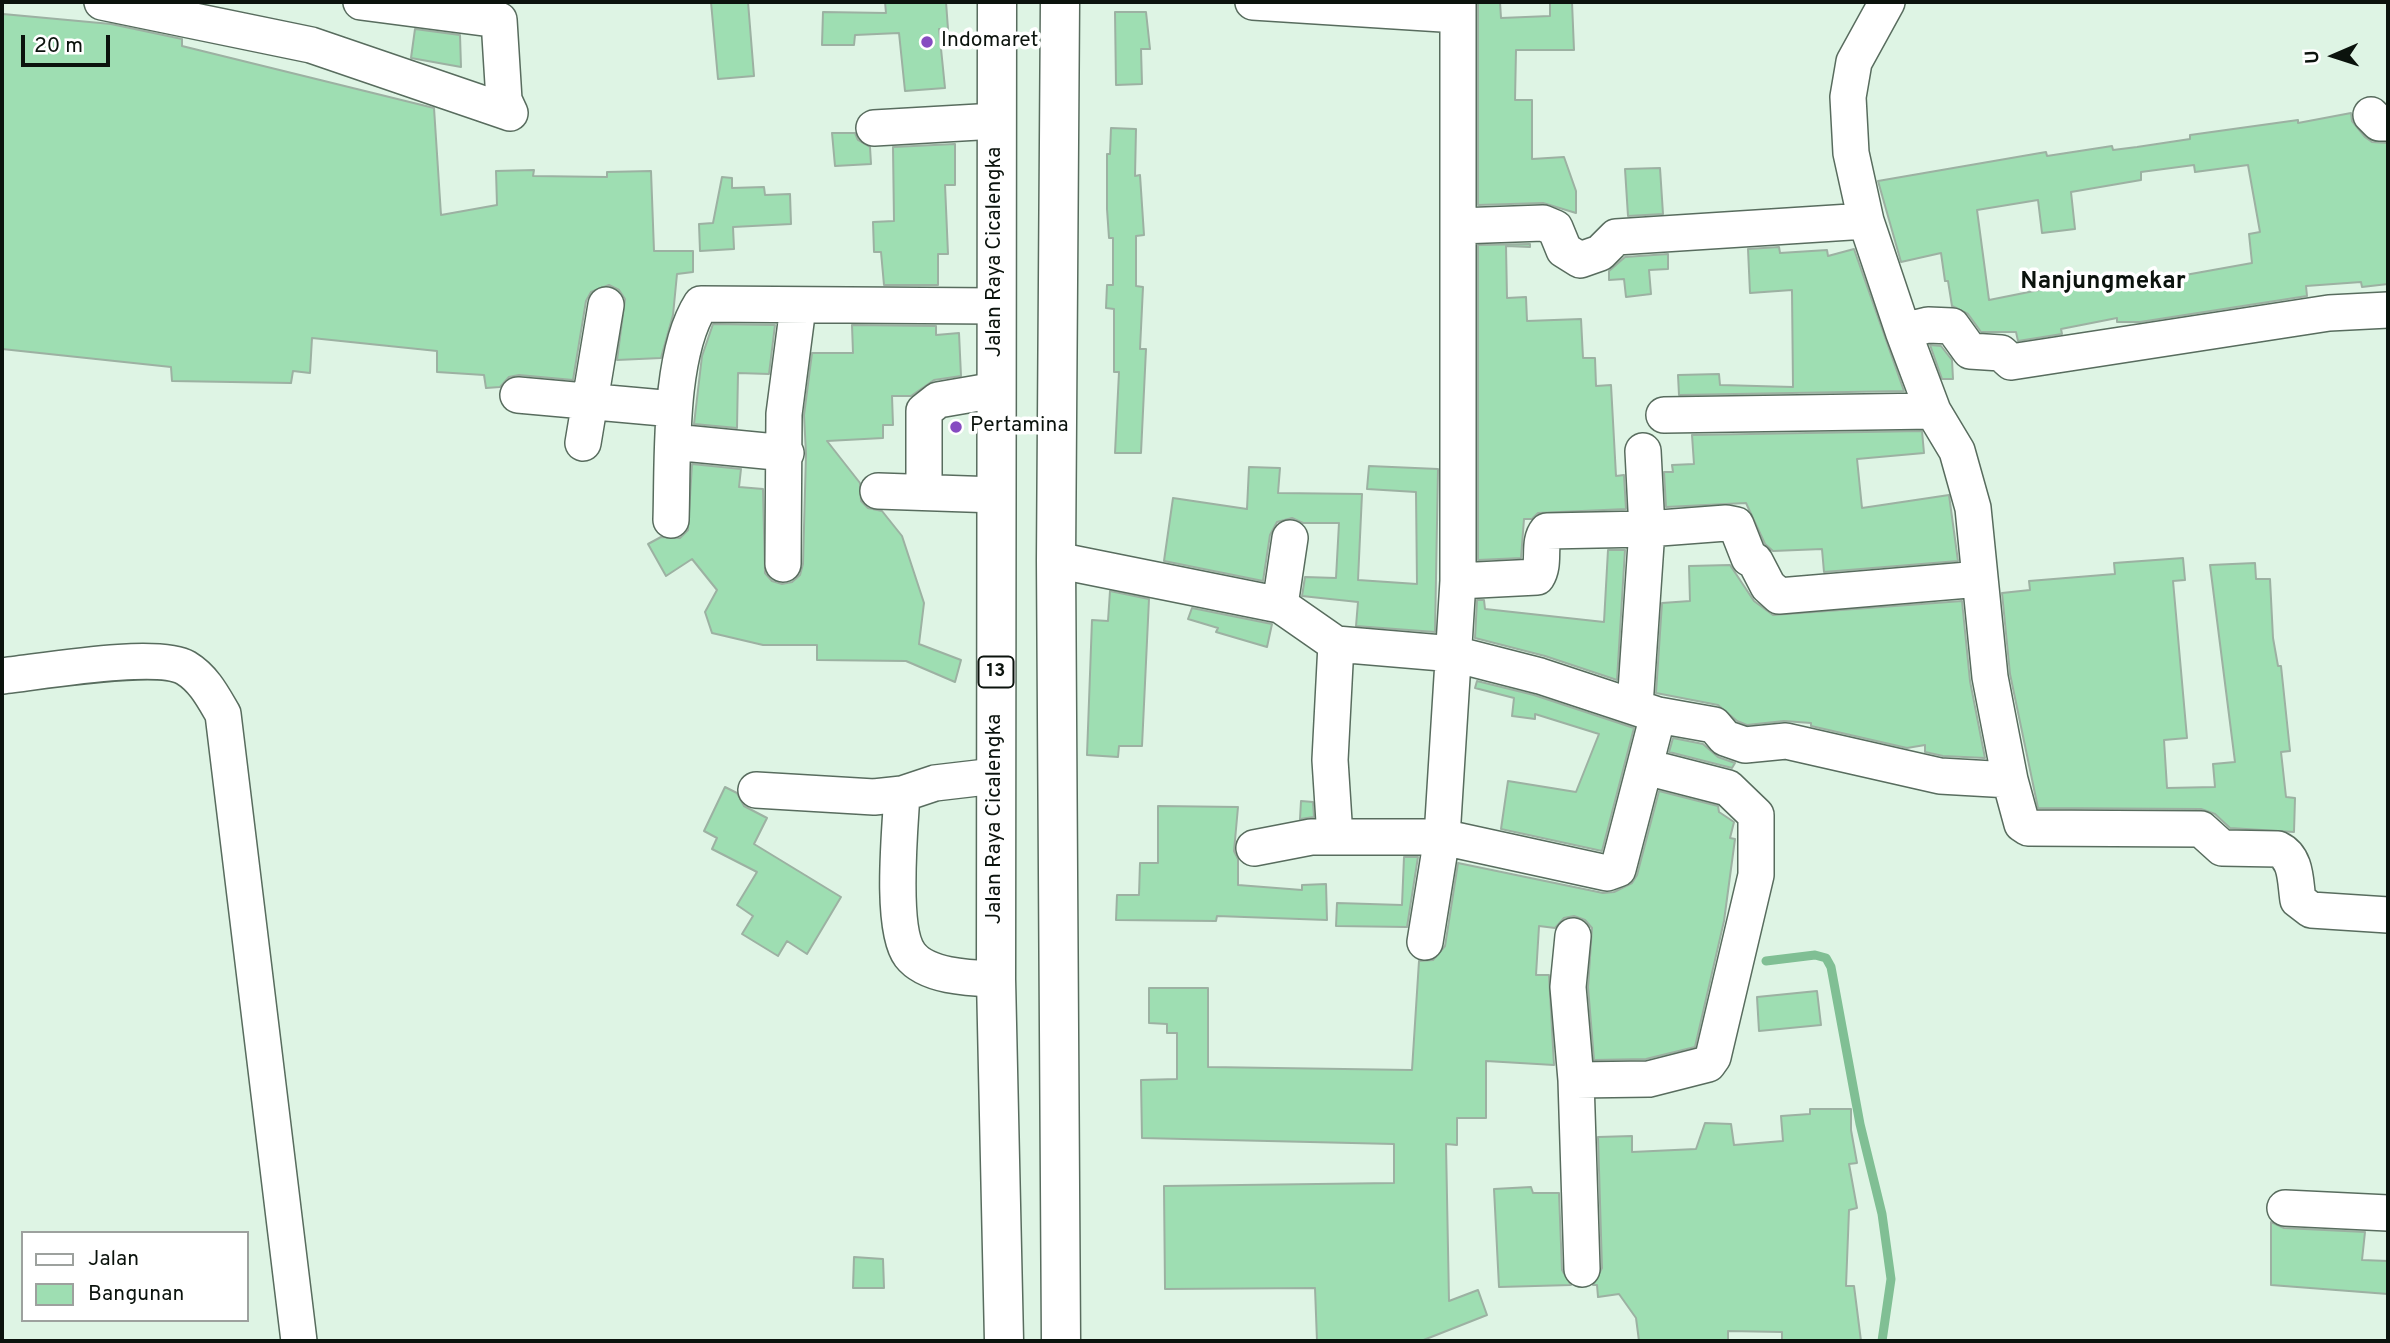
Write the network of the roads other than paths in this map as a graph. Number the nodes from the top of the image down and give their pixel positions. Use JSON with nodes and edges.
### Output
{"nodes":[{"id":1,"x":102,"y":2,"type":"edge"},
{"id":2,"x":360,"y":2,"type":"edge"},
{"id":3,"x":997,"y":2,"type":"edge"},
{"id":4,"x":1060,"y":2,"type":"edge"},
{"id":5,"x":1274,"y":2,"type":"edge"},
{"id":6,"x":1887,"y":2,"type":"edge"},
{"id":7,"x":1458,"y":8,"type":"edge"},
{"id":8,"x":498,"y":11,"type":"edge"},
{"id":9,"x":996,"y":121,"type":"junction"},
{"id":10,"x":874,"y":128,"type":"dead end"},
{"id":11,"x":1866,"y":221,"type":"junction"},
{"id":12,"x":1458,"y":226,"type":"junction"},
{"id":13,"x":606,"y":305,"type":"dead end"},
{"id":14,"x":996,"y":306,"type":"junction"},
{"id":15,"x":798,"y":307,"type":"junction"},
{"id":16,"x":2388,"y":310,"type":"edge"},
{"id":17,"x":1903,"y":331,"type":"junction"},
{"id":18,"x":996,"y":390,"type":"junction"},
{"id":19,"x":518,"y":395,"type":"dead end"},
{"id":20,"x":590,"y":403,"type":"junction"},
{"id":21,"x":1933,"y":411,"type":"junction"},
{"id":22,"x":1664,"y":415,"type":"dead end"},
{"id":23,"x":673,"y":426,"type":"junction"},
{"id":24,"x":583,"y":443,"type":"dead end"},
{"id":25,"x":1643,"y":451,"type":"dead end"},
{"id":26,"x":786,"y":453,"type":"junction"},
{"id":27,"x":878,"y":491,"type":"dead end"},
{"id":28,"x":924,"y":491,"type":"junction"},
{"id":29,"x":997,"y":495,"type":"junction"},
{"id":30,"x":671,"y":520,"type":"dead end"},
{"id":31,"x":1647,"y":529,"type":"junction"},
{"id":32,"x":1290,"y":538,"type":"dead end"},
{"id":33,"x":1056,"y":560,"type":"junction"},
{"id":34,"x":783,"y":564,"type":"dead end"},
{"id":35,"x":1980,"y":579,"type":"junction"},
{"id":36,"x":1458,"y":581,"type":"junction"},
{"id":37,"x":1280,"y":605,"type":"junction"},
{"id":38,"x":1336,"y":644,"type":"junction"},
{"id":39,"x":1454,"y":654,"type":"junction"},
{"id":40,"x":2,"y":676,"type":"edge"},
{"id":41,"x":1646,"y":710,"type":"junction"},
{"id":42,"x":1646,"y":767,"type":"junction"},
{"id":43,"x":995,"y":776,"type":"junction"},
{"id":44,"x":2010,"y":780,"type":"junction"},
{"id":45,"x":756,"y":790,"type":"dead end"},
{"id":46,"x":902,"y":794,"type":"junction"},
{"id":47,"x":1335,"y":837,"type":"junction"},
{"id":48,"x":1442,"y":837,"type":"junction"},
{"id":49,"x":1254,"y":848,"type":"dead end"},
{"id":50,"x":2388,"y":915,"type":"edge"},
{"id":51,"x":1573,"y":936,"type":"dead end"},
{"id":52,"x":1425,"y":942,"type":"dead end"},
{"id":53,"x":996,"y":979,"type":"junction"},
{"id":54,"x":1576,"y":1080,"type":"junction"},
{"id":55,"x":2285,"y":1208,"type":"dead end"},
{"id":56,"x":2388,"y":1213,"type":"edge"},
{"id":57,"x":1582,"y":1269,"type":"dead end"},
{"id":58,"x":299,"y":1341,"type":"edge"},
{"id":59,"x":1004,"y":1341,"type":"edge"},
{"id":60,"x":1062,"y":1341,"type":"edge"}],
"edges":[{"from":1,"to":8,"type":"street"},
{"from":2,"to":8,"type":"street"},
{"from":3,"to":9,"type":"highway","name":"Jalan Raya Cicalengka","number":"13"},
{"from":4,"to":33,"type":"highway"},
{"from":5,"to":7,"type":"street"},
{"from":6,"to":11,"type":"street"},
{"from":7,"to":12,"type":"street"},
{"from":9,"to":10,"type":"street"},
{"from":9,"to":14,"type":"highway","name":"Jalan Raya Cicalengka","number":"13"},
{"from":11,"to":12,"type":"street"},
{"from":11,"to":17,"type":"street"},
{"from":12,"to":36,"type":"street"},
{"from":13,"to":20,"type":"street"},
{"from":14,"to":15,"type":"street"},
{"from":14,"to":18,"type":"highway","name":"Jalan Raya Cicalengka","number":"13"},
{"from":15,"to":23,"type":"street"},
{"from":15,"to":26,"type":"street"},
{"from":16,"to":17,"type":"street"},
{"from":17,"to":21,"type":"street"},
{"from":18,"to":28,"type":"street"},
{"from":18,"to":29,"type":"highway","name":"Jalan Raya Cicalengka","number":"13"},
{"from":19,"to":20,"type":"street"},
{"from":20,"to":23,"type":"street"},
{"from":20,"to":24,"type":"street"},
{"from":21,"to":22,"type":"street"},
{"from":21,"to":35,"type":"street"},
{"from":23,"to":26,"type":"street"},
{"from":23,"to":30,"type":"street"},
{"from":25,"to":31,"type":"street"},
{"from":26,"to":34,"type":"street"},
{"from":27,"to":28,"type":"street"},
{"from":28,"to":29,"type":"street"},
{"from":29,"to":43,"type":"highway","name":"Jalan Raya Cicalengka","number":"13"},
{"from":31,"to":35,"type":"street"},
{"from":31,"to":36,"type":"street"},
{"from":31,"to":41,"type":"street"},
{"from":32,"to":37,"type":"street"},
{"from":33,"to":37,"type":"street"},
{"from":33,"to":60,"type":"highway"},
{"from":35,"to":44,"type":"street"},
{"from":36,"to":39,"type":"street"},
{"from":37,"to":38,"type":"street"},
{"from":38,"to":39,"type":"street"},
{"from":38,"to":47,"type":"street"},
{"from":39,"to":41,"type":"street"},
{"from":39,"to":48,"type":"street"},
{"from":40,"to":58,"type":"street"},
{"from":41,"to":42,"type":"street"},
{"from":41,"to":44,"type":"street"},
{"from":42,"to":48,"type":"street"},
{"from":42,"to":54,"type":"street"},
{"from":43,"to":46,"type":"street"},
{"from":43,"to":53,"type":"highway","name":"Jalan Raya Cicalengka","number":"13"},
{"from":44,"to":50,"type":"street"},
{"from":45,"to":46,"type":"street"},
{"from":46,"to":53,"type":"street"},
{"from":47,"to":48,"type":"street"},
{"from":47,"to":49,"type":"street"},
{"from":48,"to":52,"type":"street"},
{"from":51,"to":54,"type":"street"},
{"from":53,"to":59,"type":"highway","name":"Jalan Raya Cicalengka","number":"13"},
{"from":54,"to":57,"type":"street"},
{"from":55,"to":56,"type":"street"}]}
